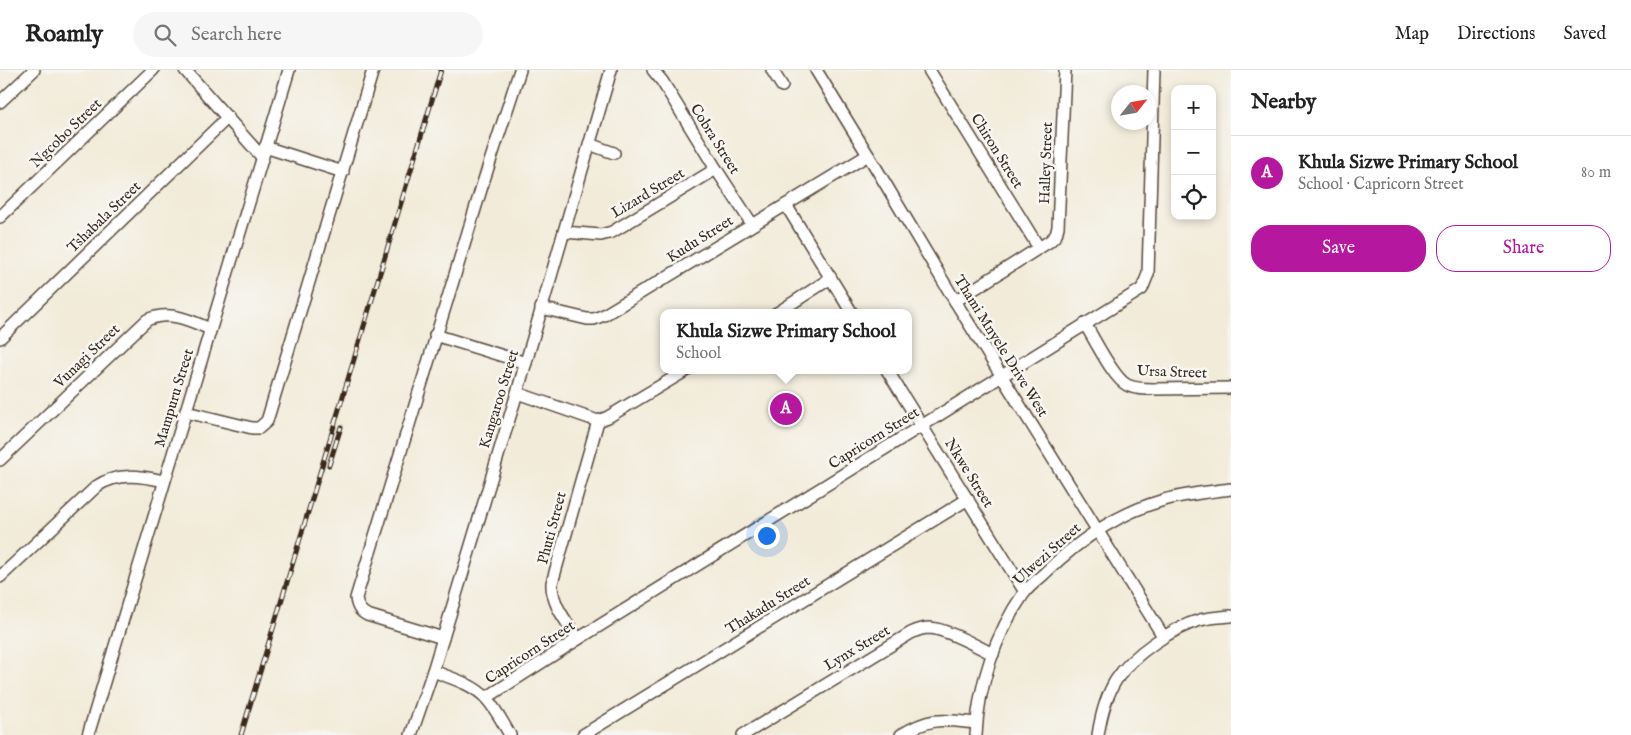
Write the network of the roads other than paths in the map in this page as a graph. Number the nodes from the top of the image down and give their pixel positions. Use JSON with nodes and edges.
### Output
{"nodes":[{"id":1,"x":34,"y":70,"type":"edge"},
{"id":2,"x":153,"y":70,"type":"edge"},
{"id":3,"x":185,"y":70,"type":"edge"},
{"id":4,"x":373,"y":70,"type":"edge"},
{"id":5,"x":520,"y":70,"type":"edge"},
{"id":6,"x":611,"y":70,"type":"edge"},
{"id":7,"x":653,"y":70,"type":"edge"},
{"id":8,"x":772,"y":70,"type":"edge"},
{"id":9,"x":816,"y":70,"type":"edge"},
{"id":10,"x":929,"y":70,"type":"edge"},
{"id":11,"x":1064,"y":70,"type":"edge"},
{"id":12,"x":1154,"y":70,"type":"edge"},
{"id":13,"x":285,"y":72,"type":"edge"},
{"id":14,"x":782,"y":86,"type":"dead end"},
{"id":15,"x":0,"y":102,"type":"edge"},
{"id":16,"x":228,"y":117,"type":"junction"},
{"id":17,"x":589,"y":144,"type":"junction"},
{"id":18,"x":264,"y":152,"type":"junction"},
{"id":19,"x":614,"y":153,"type":"dead end"},
{"id":20,"x":868,"y":155,"type":"junction"},
{"id":21,"x":716,"y":169,"type":"junction"},
{"id":22,"x":343,"y":172,"type":"junction"},
{"id":23,"x":786,"y":205,"type":"junction"},
{"id":24,"x":0,"y":217,"type":"edge"},
{"id":25,"x":752,"y":224,"type":"junction"},
{"id":26,"x":564,"y":232,"type":"junction"},
{"id":27,"x":1039,"y":248,"type":"junction"},
{"id":28,"x":831,"y":278,"type":"junction"},
{"id":29,"x":955,"y":301,"type":"junction"},
{"id":30,"x":542,"y":308,"type":"junction"},
{"id":31,"x":783,"y":309,"type":"edge"},
{"id":32,"x":850,"y":309,"type":"edge"},
{"id":33,"x":1085,"y":324,"type":"junction"},
{"id":34,"x":210,"y":329,"type":"junction"},
{"id":35,"x":436,"y":335,"type":"junction"},
{"id":36,"x":0,"y":338,"type":"edge"},
{"id":37,"x":526,"y":363,"type":"junction"},
{"id":38,"x":680,"y":374,"type":"edge"},
{"id":39,"x":890,"y":374,"type":"edge"},
{"id":40,"x":1002,"y":375,"type":"junction"},
{"id":41,"x":1231,"y":388,"type":"edge"},
{"id":42,"x":517,"y":393,"type":"junction"},
{"id":43,"x":186,"y":412,"type":"junction"},
{"id":44,"x":598,"y":421,"type":"junction"},
{"id":45,"x":922,"y":426,"type":"junction"},
{"id":46,"x":0,"y":460,"type":"edge"},
{"id":47,"x":164,"y":481,"type":"junction"},
{"id":48,"x":1231,"y":489,"type":"edge"},
{"id":49,"x":968,"y":499,"type":"junction"},
{"id":50,"x":1098,"y":530,"type":"junction"},
{"id":51,"x":0,"y":577,"type":"edge"},
{"id":52,"x":1025,"y":592,"type":"junction"},
{"id":53,"x":1231,"y":616,"type":"edge"},
{"id":54,"x":1163,"y":636,"type":"junction"},
{"id":55,"x":443,"y":638,"type":"junction"},
{"id":56,"x":578,"y":639,"type":"junction"},
{"id":57,"x":993,"y":654,"type":"junction"},
{"id":58,"x":433,"y":671,"type":"junction"},
{"id":59,"x":486,"y":698,"type":"junction"},
{"id":60,"x":976,"y":729,"type":"edge"},
{"id":61,"x":88,"y":735,"type":"edge"},
{"id":62,"x":411,"y":735,"type":"edge"},
{"id":63,"x":510,"y":735,"type":"edge"},
{"id":64,"x":583,"y":735,"type":"edge"},
{"id":65,"x":743,"y":735,"type":"edge"},
{"id":66,"x":901,"y":735,"type":"edge"},
{"id":67,"x":1098,"y":735,"type":"edge"}],
"edges":[{"from":1,"to":15,"type":"street"},
{"from":2,"to":24,"type":"street","name":"Ngcobo Street"},
{"from":3,"to":16,"type":"street"},
{"from":4,"to":22,"type":"street"},
{"from":5,"to":35,"type":"street"},
{"from":6,"to":17,"type":"street","name":"Kangaroo Street"},
{"from":7,"to":21,"type":"street","name":"Cobra Street"},
{"from":8,"to":14,"type":"street"},
{"from":9,"to":20,"type":"street","name":"Thami Mnyele Drive West"},
{"from":10,"to":27,"type":"street","name":"Chiron Street"},
{"from":11,"to":27,"type":"street","name":"Halley Street"},
{"from":12,"to":33,"type":"street","name":"Capricorn Street"},
{"from":13,"to":18,"type":"street","name":"Mampuru Street"},
{"from":16,"to":18,"type":"street"},
{"from":16,"to":36,"type":"street","name":"Tshabala Street"},
{"from":17,"to":19,"type":"street"},
{"from":17,"to":26,"type":"street","name":"Kangaroo Street"},
{"from":18,"to":22,"type":"street"},
{"from":18,"to":34,"type":"street","name":"Mampuru Street"},
{"from":20,"to":23,"type":"street","name":"Kudu Street"},
{"from":20,"to":29,"type":"street","name":"Thami Mnyele Drive West"},
{"from":21,"to":25,"type":"street","name":"Cobra Street"},
{"from":21,"to":26,"type":"street","name":"Lizard Street"},
{"from":22,"to":43,"type":"street"},
{"from":23,"to":25,"type":"street","name":"Kudu Street"},
{"from":23,"to":28,"type":"street"},
{"from":25,"to":30,"type":"street","name":"Kudu Street"},
{"from":26,"to":30,"type":"street","name":"Kangaroo Street"},
{"from":27,"to":29,"type":"street","name":"Halley Street"},
{"from":28,"to":31,"type":"street"},
{"from":28,"to":32,"type":"street"},
{"from":29,"to":40,"type":"street","name":"Thami Mnyele Drive West"},
{"from":30,"to":37,"type":"street","name":"Kangaroo Street"},
{"from":33,"to":40,"type":"street","name":"Capricorn Street"},
{"from":33,"to":41,"type":"street","name":"Ursa Street"},
{"from":34,"to":43,"type":"street","name":"Mampuru Street"},
{"from":34,"to":46,"type":"street","name":"Vunagi Street"},
{"from":35,"to":37,"type":"street"},
{"from":35,"to":55,"type":"street"},
{"from":37,"to":42,"type":"street","name":"Kangaroo Street"},
{"from":38,"to":44,"type":"street"},
{"from":39,"to":45,"type":"street","name":"Nkwe Street"},
{"from":40,"to":45,"type":"street","name":"Capricorn Street"},
{"from":40,"to":50,"type":"street","name":"Thami Mnyele Drive West"},
{"from":42,"to":44,"type":"street"},
{"from":42,"to":55,"type":"street","name":"Kangaroo Street"},
{"from":43,"to":47,"type":"street","name":"Mampuru Street"},
{"from":44,"to":56,"type":"street","name":"Phuti Street"},
{"from":45,"to":49,"type":"street","name":"Nkwe Street"},
{"from":45,"to":56,"type":"street","name":"Capricorn Street"},
{"from":47,"to":51,"type":"street"},
{"from":47,"to":61,"type":"street","name":"Mampuru Street"},
{"from":48,"to":50,"type":"street","name":"Ulwezi Street"},
{"from":49,"to":52,"type":"street","name":"Nkwe Street"},
{"from":49,"to":64,"type":"street","name":"Thakadu Street"},
{"from":50,"to":52,"type":"street","name":"Ulwezi Street"},
{"from":50,"to":54,"type":"street","name":"Thami Mnyele Drive West"},
{"from":52,"to":57,"type":"street","name":"Ulwezi Street"},
{"from":53,"to":54,"type":"street"},
{"from":54,"to":67,"type":"street"},
{"from":55,"to":58,"type":"street","name":"Kangaroo Street"},
{"from":56,"to":59,"type":"street","name":"Capricorn Street"},
{"from":57,"to":60,"type":"street","name":"Ulwezi Street"},
{"from":57,"to":65,"type":"street","name":"Lynx Street"},
{"from":58,"to":59,"type":"street","name":"Capricorn Street"},
{"from":58,"to":62,"type":"street","name":"Kangaroo Street"},
{"from":59,"to":63,"type":"street"},
{"from":60,"to":66,"type":"street"}]}
